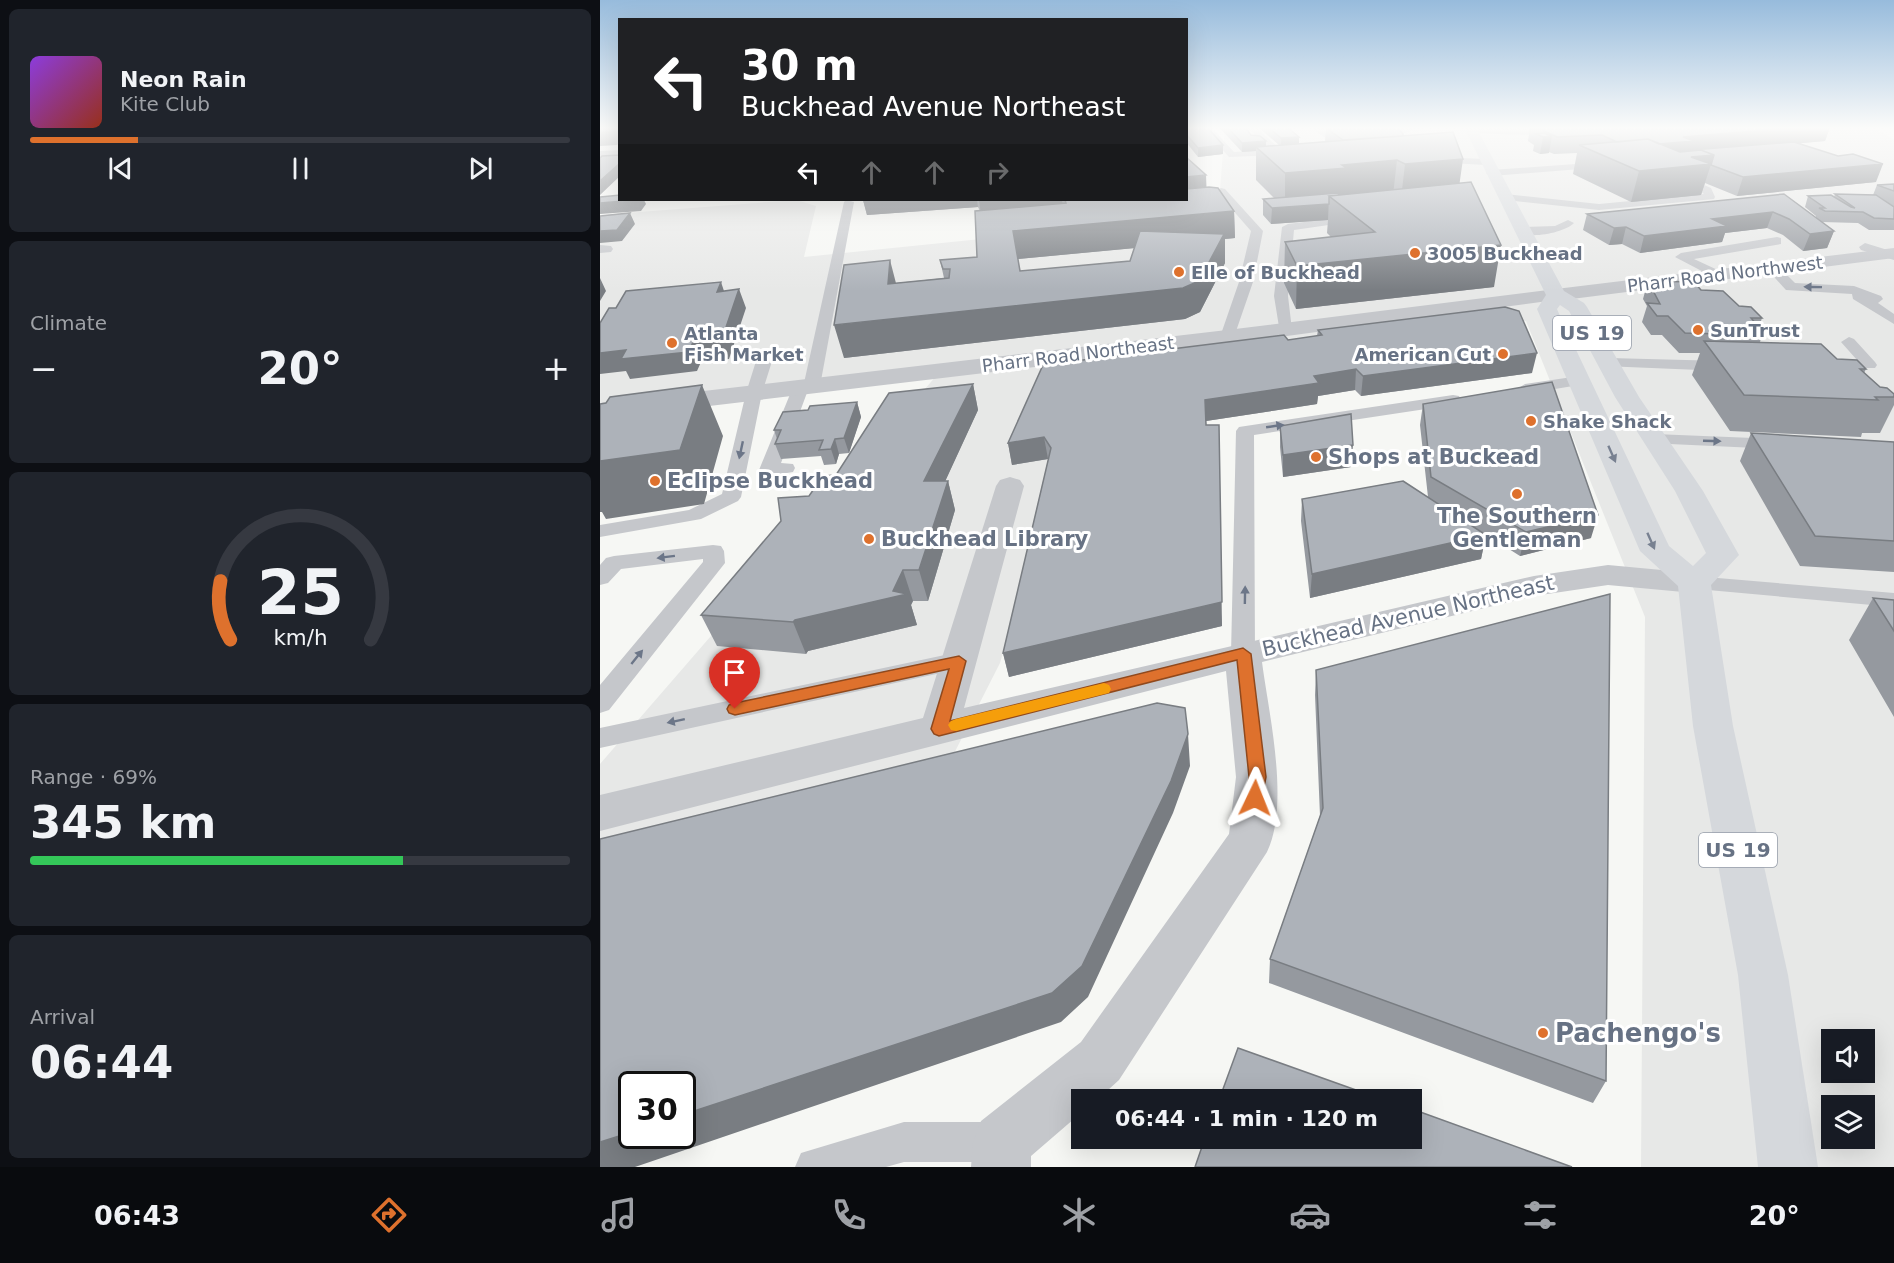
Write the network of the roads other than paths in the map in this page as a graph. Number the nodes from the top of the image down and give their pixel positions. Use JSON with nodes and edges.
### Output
{"nodes":[{"id":1,"x":1498,"y":181,"type":"edge"},
{"id":2,"x":1720,"y":189,"type":"edge"},
{"id":3,"x":1221,"y":191,"type":"edge"},
{"id":4,"x":1504,"y":197,"type":"junction"},
{"id":5,"x":1553,"y":201,"type":"junction"},
{"id":6,"x":849,"y":202,"type":"dead end"},
{"id":7,"x":1367,"y":217,"type":"edge"},
{"id":8,"x":1568,"y":223,"type":"dead end"},
{"id":9,"x":1523,"y":231,"type":"junction"},
{"id":10,"x":1777,"y":240,"type":"edge"},
{"id":11,"x":1865,"y":247,"type":"dead end"},
{"id":12,"x":1892,"y":257,"type":"edge"},
{"id":13,"x":1772,"y":268,"type":"junction"},
{"id":14,"x":1717,"y":275,"type":"junction"},
{"id":15,"x":1852,"y":290,"type":"junction"},
{"id":16,"x":1556,"y":295,"type":"junction"},
{"id":17,"x":1876,"y":299,"type":"dead end"},
{"id":18,"x":1893,"y":305,"type":"edge"},
{"id":19,"x":1894,"y":320,"type":"edge"},
{"id":20,"x":1285,"y":330,"type":"junction"},
{"id":21,"x":1227,"y":337,"type":"junction"},
{"id":22,"x":1849,"y":342,"type":"dead end"},
{"id":23,"x":765,"y":358,"type":"dead end"},
{"id":24,"x":1812,"y":365,"type":"edge"},
{"id":25,"x":1742,"y":366,"type":"edge"},
{"id":26,"x":1613,"y":371,"type":"junction"},
{"id":27,"x":1695,"y":379,"type":"dead end"},
{"id":28,"x":1579,"y":381,"type":"junction"},
{"id":29,"x":807,"y":386,"type":"junction"},
{"id":30,"x":1508,"y":392,"type":"edge"},
{"id":31,"x":754,"y":393,"type":"junction"},
{"id":32,"x":1475,"y":397,"type":"edge"},
{"id":33,"x":606,"y":420,"type":"edge"},
{"id":34,"x":1654,"y":439,"type":"junction"},
{"id":35,"x":1793,"y":445,"type":"edge"},
{"id":36,"x":786,"y":468,"type":"dead end"},
{"id":37,"x":1010,"y":486,"type":"dead end"},
{"id":38,"x":600,"y":531,"type":"edge"},
{"id":39,"x":600,"y":578,"type":"edge"},
{"id":40,"x":1694,"y":583,"type":"junction"},
{"id":41,"x":1894,"y":600,"type":"edge"},
{"id":42,"x":1243,"y":654,"type":"junction"},
{"id":43,"x":959,"y":661,"type":"junction"},
{"id":44,"x":600,"y":703,"type":"edge"},
{"id":45,"x":939,"y":729,"type":"junction"},
{"id":46,"x":600,"y":738,"type":"edge"},
{"id":47,"x":600,"y":813,"type":"edge"},
{"id":48,"x":1002,"y":1155,"type":"edge"},
{"id":49,"x":815,"y":1167,"type":"edge"},
{"id":50,"x":1788,"y":1167,"type":"edge"}],
"edges":[{"from":1,"to":4,"type":"highway","number":"US 19"},
{"from":2,"to":5,"type":"lane"},
{"from":3,"to":21,"type":"lane"},
{"from":4,"to":5,"type":"lane"},
{"from":4,"to":5,"type":"lane"},
{"from":4,"to":9,"type":"highway","number":"US 19"},
{"from":6,"to":29,"type":"lane"},
{"from":7,"to":20,"type":"lane"},
{"from":8,"to":9,"type":"lane"},
{"from":9,"to":16,"type":"highway","number":"US 19"},
{"from":10,"to":14,"type":"lane"},
{"from":11,"to":12,"type":"lane"},
{"from":12,"to":13,"type":"street","name":"Pharr Road Northwest"},
{"from":13,"to":14,"type":"street","name":"Pharr Road Northwest"},
{"from":15,"to":13,"type":"lane","one_way":true},
{"from":14,"to":16,"type":"street","name":"Pharr Road Northwest"},
{"from":15,"to":17,"type":"lane"},
{"from":15,"to":18,"type":"lane"},
{"from":15,"to":19,"type":"lane"},
{"from":16,"to":20,"type":"street","name":"Pharr Road Northeast"},
{"from":16,"to":26,"type":"highway","number":"US 19"},
{"from":16,"to":28,"type":"highway","number":"US 19"},
{"from":20,"to":21,"type":"street","name":"Pharr Road Northeast"},
{"from":21,"to":29,"type":"street","name":"Pharr Road Northeast"},
{"from":22,"to":24,"type":"lane"},
{"from":23,"to":31,"type":"lane"},
{"from":25,"to":26,"type":"lane"},
{"from":26,"to":27,"type":"lane"},
{"from":26,"to":34,"type":"highway","number":"US 19"},
{"from":28,"to":30,"type":"lane"},
{"from":28,"to":40,"type":"highway","number":"US 19","one_way":true},
{"from":29,"to":31,"type":"street","name":"Pharr Road Northeast"},
{"from":29,"to":36,"type":"lane"},
{"from":31,"to":33,"type":"street","name":"Pharr Road Northeast"},
{"from":31,"to":38,"type":"lane","one_way":true},
{"from":42,"to":32,"type":"lane","one_way":true},
{"from":34,"to":35,"type":"lane","one_way":true},
{"from":34,"to":40,"type":"highway","number":"US 19"},
{"from":37,"to":43,"type":"street"},
{"from":44,"to":39,"type":"lane","one_way":true},
{"from":40,"to":41,"type":"lane"},
{"from":40,"to":42,"type":"street","name":"Buckhead Avenue Northeast"},
{"from":40,"to":50,"type":"highway","number":"US 19"},
{"from":42,"to":45,"type":"street","name":"Buckhead Avenue Northeast"},
{"from":42,"to":48,"type":"street"},
{"from":43,"to":45,"type":"street"},
{"from":43,"to":46,"type":"lane","one_way":true},
{"from":45,"to":47,"type":"street","name":"Buckhead Avenue Northeast"},
{"from":48,"to":49,"type":"lane"}]}
